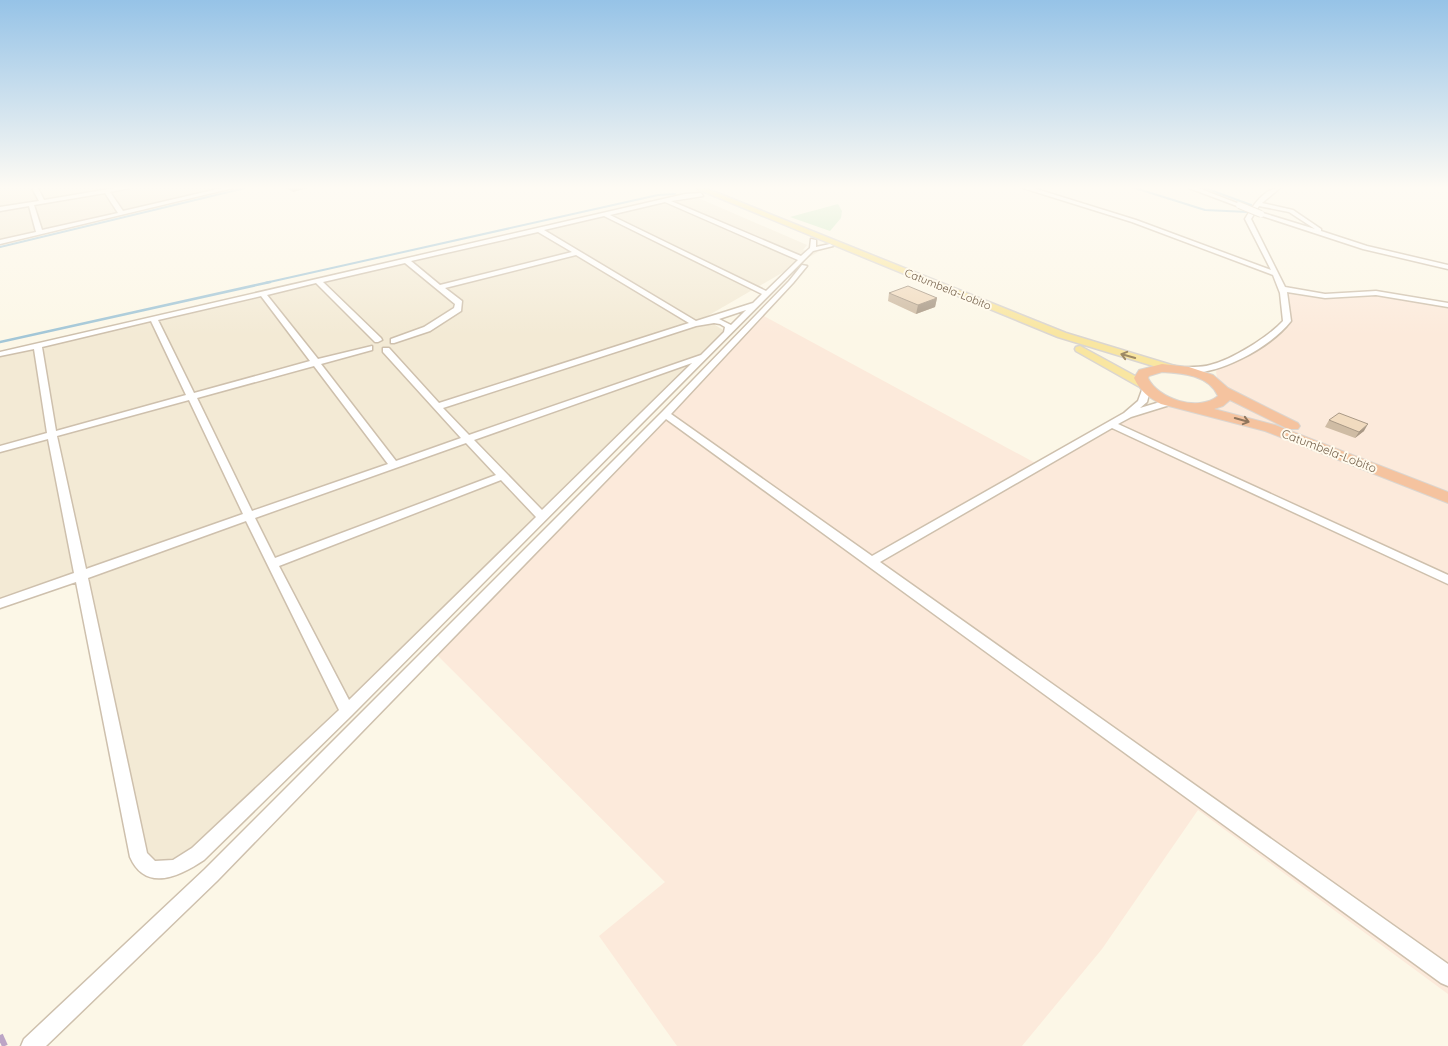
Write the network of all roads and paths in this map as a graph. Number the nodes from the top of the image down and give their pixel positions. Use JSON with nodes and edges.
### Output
{"nodes":[{"id":1,"x":23,"y":237,"type":"edge"},
{"id":2,"x":510,"y":237,"type":"edge"},
{"id":3,"x":550,"y":237,"type":"edge"},
{"id":4,"x":650,"y":237,"type":"edge"},
{"id":5,"x":750,"y":237,"type":"edge"},
{"id":6,"x":793,"y":237,"type":"edge"},
{"id":7,"x":808,"y":237,"type":"edge"},
{"id":8,"x":1177,"y":237,"type":"edge"},
{"id":9,"x":1257,"y":237,"type":"edge"},
{"id":10,"x":1330,"y":237,"type":"edge"},
{"id":11,"x":0,"y":242,"type":"edge"},
{"id":12,"x":814,"y":246,"type":"junction"},
{"id":13,"x":577,"y":253,"type":"junction"},
{"id":14,"x":802,"y":259,"type":"junction"},
{"id":15,"x":407,"y":261,"type":"junction"},
{"id":16,"x":1448,"y":266,"type":"edge"},
{"id":17,"x":1276,"y":274,"type":"junction"},
{"id":18,"x":318,"y":281,"type":"junction"},
{"id":19,"x":439,"y":287,"type":"junction"},
{"id":20,"x":1284,"y":289,"type":"junction"},
{"id":21,"x":263,"y":294,"type":"junction"},
{"id":22,"x":767,"y":294,"type":"junction"},
{"id":23,"x":757,"y":304,"type":"junction"},
{"id":24,"x":1448,"y":305,"type":"edge"},
{"id":25,"x":154,"y":319,"type":"junction"},
{"id":26,"x":696,"y":324,"type":"junction"},
{"id":27,"x":728,"y":333,"type":"junction"},
{"id":28,"x":378,"y":340,"type":"junction"},
{"id":29,"x":394,"y":341,"type":"junction"},
{"id":30,"x":38,"y":345,"type":"junction"},
{"id":31,"x":369,"y":348,"type":"junction"},
{"id":32,"x":386,"y":350,"type":"junction"},
{"id":33,"x":0,"y":354,"type":"edge"},
{"id":34,"x":705,"y":356,"type":"junction"},
{"id":35,"x":316,"y":364,"type":"junction"},
{"id":36,"x":1219,"y":366,"type":"junction"},
{"id":37,"x":1177,"y":369,"type":"junction"},
{"id":38,"x":636,"y":380,"type":"junction"},
{"id":39,"x":1144,"y":387,"type":"junction"},
{"id":40,"x":1222,"y":388,"type":"junction"},
{"id":41,"x":669,"y":391,"type":"junction"},
{"id":42,"x":192,"y":397,"type":"junction"},
{"id":43,"x":1174,"y":403,"type":"junction"},
{"id":44,"x":437,"y":407,"type":"junction"},
{"id":45,"x":665,"y":414,"type":"junction"},
{"id":46,"x":1128,"y":415,"type":"junction"},
{"id":47,"x":1111,"y":424,"type":"junction"},
{"id":48,"x":52,"y":435,"type":"junction"},
{"id":49,"x":467,"y":439,"type":"junction"},
{"id":50,"x":0,"y":449,"type":"edge"},
{"id":51,"x":394,"y":466,"type":"junction"},
{"id":52,"x":502,"y":476,"type":"junction"},
{"id":53,"x":1448,"y":490,"type":"edge"},
{"id":54,"x":1448,"y":498,"type":"edge"},
{"id":55,"x":249,"y":516,"type":"junction"},
{"id":56,"x":542,"y":517,"type":"junction"},
{"id":57,"x":872,"y":561,"type":"junction"},
{"id":58,"x":272,"y":564,"type":"junction"},
{"id":59,"x":82,"y":575,"type":"junction"},
{"id":60,"x":1448,"y":580,"type":"edge"},
{"id":61,"x":0,"y":604,"type":"edge"},
{"id":62,"x":347,"y":711,"type":"junction"},
{"id":63,"x":1448,"y":976,"type":"edge"},
{"id":64,"x":31,"y":1046,"type":"edge"}],
"edges":[{"from":1,"to":11,"type":"street"},
{"from":2,"to":15,"type":"street"},
{"from":3,"to":13,"type":"street"},
{"from":4,"to":22,"type":"street"},
{"from":5,"to":14,"type":"street"},
{"from":6,"to":12,"type":"main road","name":"Catumbela-Lobito"},
{"from":37,"to":7,"type":"main road","name":"Catumbela-Lobito","one_way":true},
{"from":8,"to":17,"type":"street"},
{"from":9,"to":17,"type":"street"},
{"from":10,"to":16,"type":"street"},
{"from":12,"to":14,"type":"street"},
{"from":12,"to":39,"type":"main road","name":"Catumbela-Lobito"},
{"from":12,"to":45,"type":"street"},
{"from":13,"to":19,"type":"street"},
{"from":13,"to":26,"type":"street"},
{"from":14,"to":22,"type":"street"},
{"from":15,"to":18,"type":"street"},
{"from":15,"to":19,"type":"street"},
{"from":17,"to":20,"type":"street"},
{"from":18,"to":21,"type":"street"},
{"from":18,"to":28,"type":"street"},
{"from":19,"to":29,"type":"street"},
{"from":20,"to":24,"type":"street"},
{"from":20,"to":36,"type":"street"},
{"from":21,"to":25,"type":"street"},
{"from":21,"to":35,"type":"street"},
{"from":22,"to":23,"type":"street"},
{"from":23,"to":26,"type":"street"},
{"from":23,"to":27,"type":"street"},
{"from":25,"to":30,"type":"street"},
{"from":25,"to":42,"type":"street"},
{"from":26,"to":27,"type":"street"},
{"from":26,"to":44,"type":"street"},
{"from":27,"to":34,"type":"street"},
{"from":28,"to":29,"type":"street"},
{"from":28,"to":31,"type":"street"},
{"from":29,"to":32,"type":"street"},
{"from":30,"to":33,"type":"street"},
{"from":30,"to":48,"type":"street"},
{"from":31,"to":32,"type":"street"},
{"from":31,"to":35,"type":"street"},
{"from":32,"to":44,"type":"street"},
{"from":34,"to":38,"type":"street"},
{"from":34,"to":41,"type":"street"},
{"from":35,"to":42,"type":"street"},
{"from":35,"to":51,"type":"street"},
{"from":36,"to":37,"type":"street"},
{"from":36,"to":40,"type":"street"},
{"from":37,"to":39,"type":"highway"},
{"from":37,"to":40,"type":"highway","name":"Catumbela-Lobito"},
{"from":38,"to":41,"type":"street"},
{"from":38,"to":49,"type":"street"},
{"from":39,"to":43,"type":"highway"},
{"from":39,"to":46,"type":"street"},
{"from":40,"to":43,"type":"highway"},
{"from":40,"to":53,"type":"highway","name":"Catumbela-Lobito"},
{"from":41,"to":56,"type":"street"},
{"from":42,"to":48,"type":"street"},
{"from":42,"to":55,"type":"street"},
{"from":43,"to":46,"type":"street"},
{"from":43,"to":54,"type":"highway","name":"Catumbela-Lobito","one_way":true},
{"from":44,"to":49,"type":"street"},
{"from":45,"to":57,"type":"street"},
{"from":45,"to":64,"type":"street"},
{"from":46,"to":47,"type":"street"},
{"from":47,"to":57,"type":"street"},
{"from":47,"to":60,"type":"street"},
{"from":48,"to":50,"type":"street"},
{"from":48,"to":59,"type":"street"},
{"from":49,"to":51,"type":"street"},
{"from":49,"to":52,"type":"street"},
{"from":51,"to":55,"type":"street"},
{"from":52,"to":56,"type":"street"},
{"from":52,"to":58,"type":"street"},
{"from":55,"to":58,"type":"street"},
{"from":55,"to":59,"type":"street"},
{"from":56,"to":62,"type":"street"},
{"from":57,"to":63,"type":"street"},
{"from":58,"to":62,"type":"street"},
{"from":59,"to":61,"type":"street"},
{"from":59,"to":62,"type":"street"}]}
